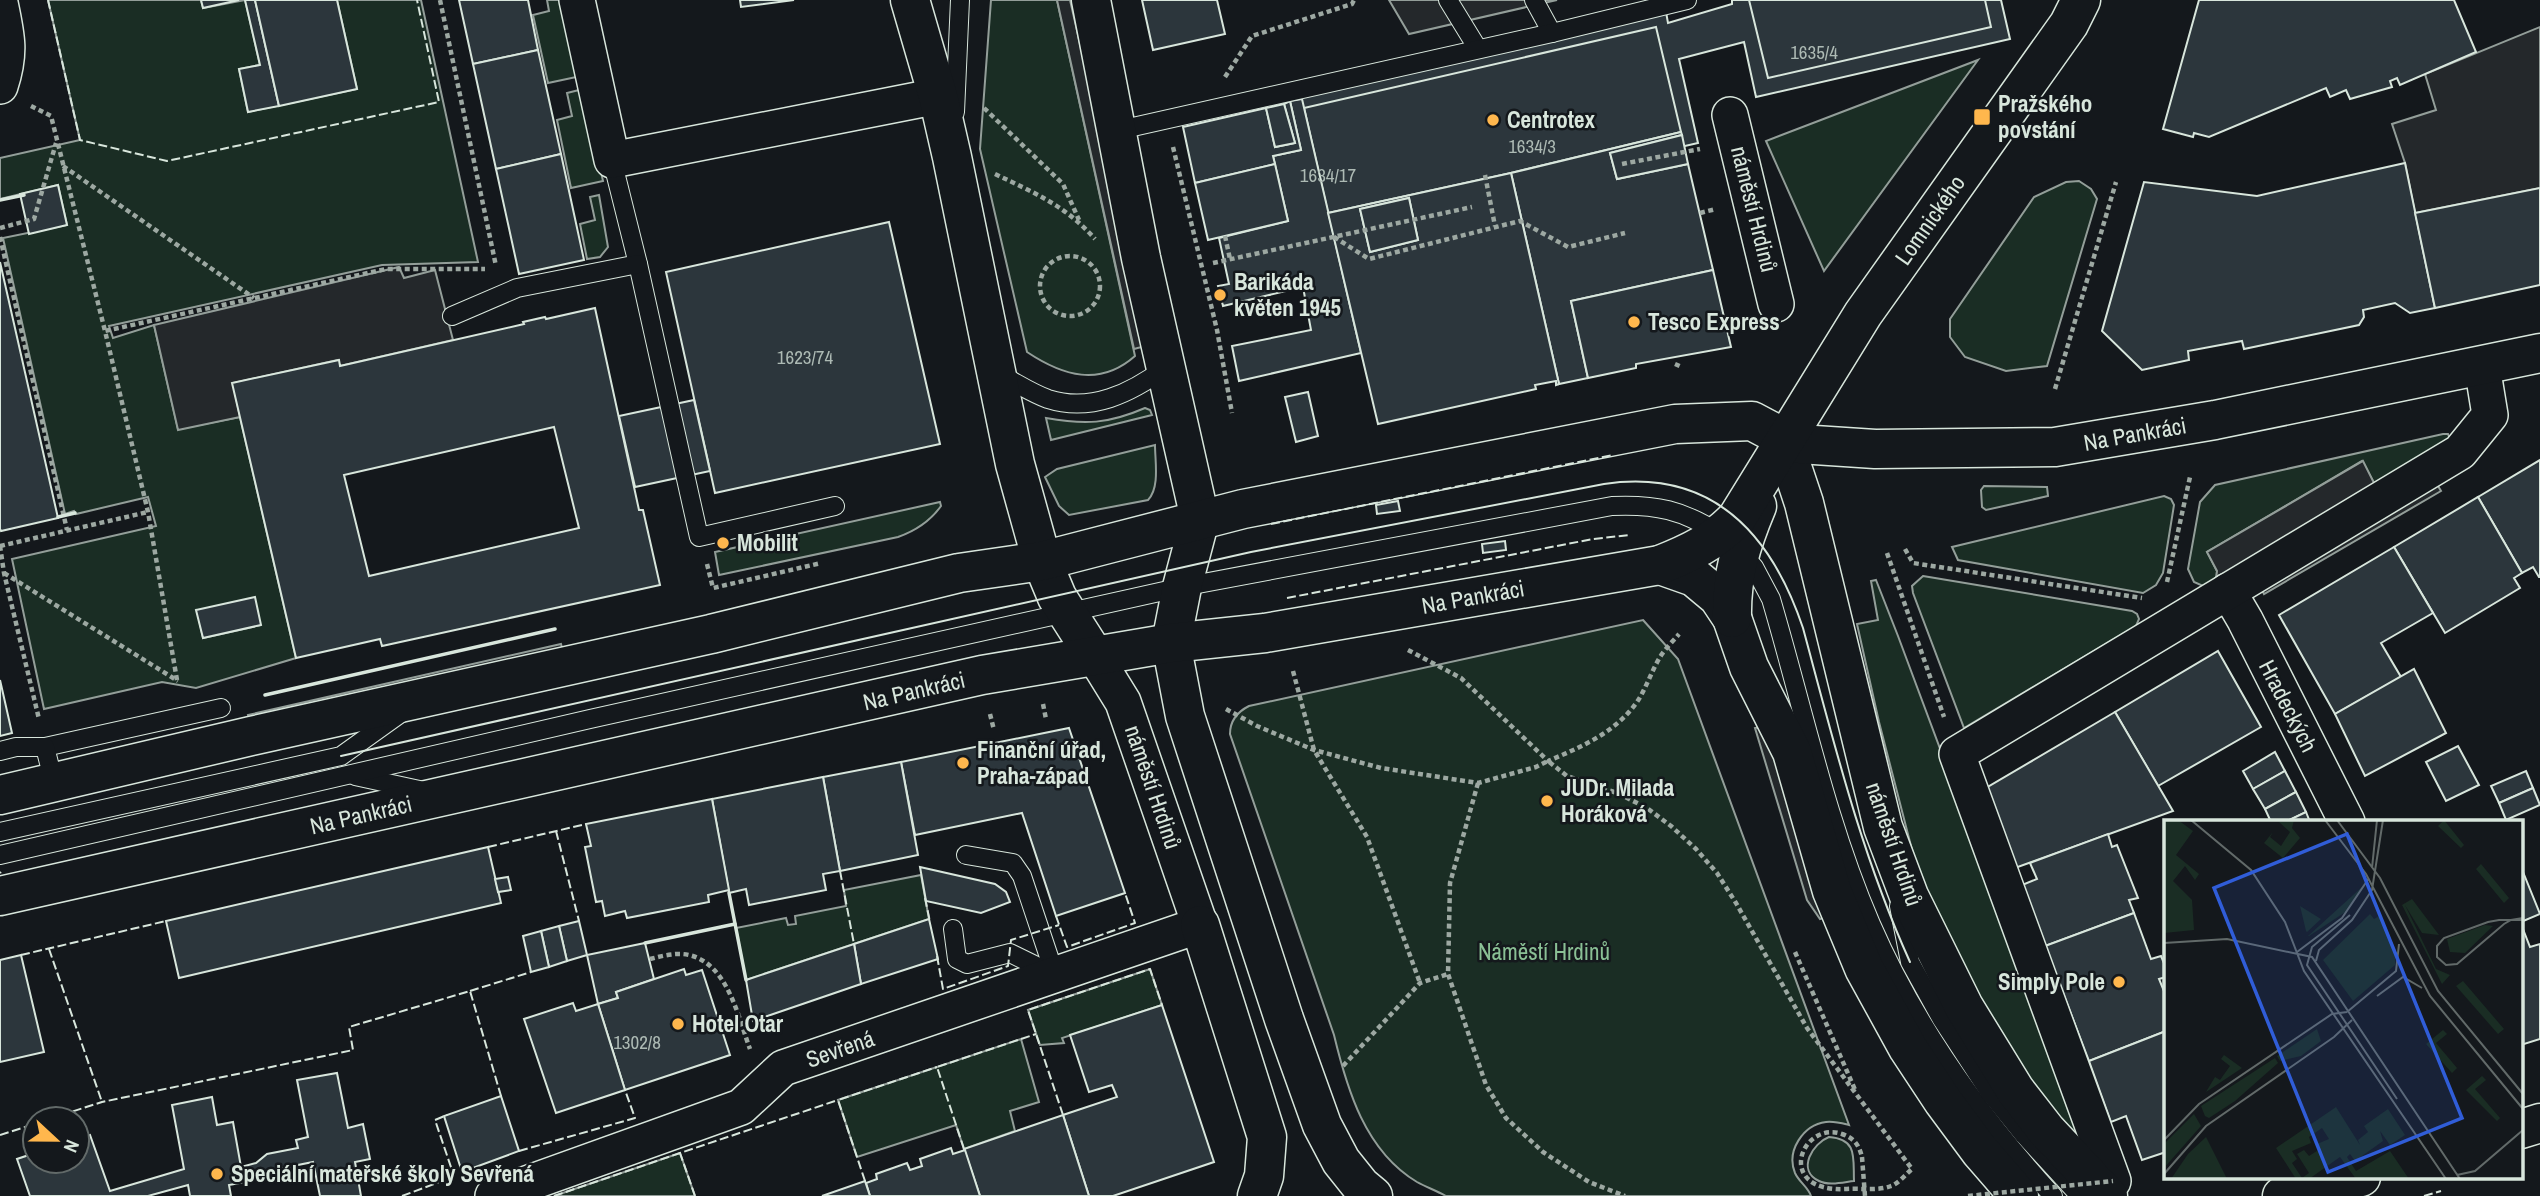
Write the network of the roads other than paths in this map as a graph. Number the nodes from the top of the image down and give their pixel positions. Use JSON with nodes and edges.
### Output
{"nodes":[{"id":1,"x":578,"y":0,"type":"edge"},
{"id":2,"x":910,"y":0,"type":"edge"},
{"id":3,"x":960,"y":0,"type":"edge"},
{"id":4,"x":1091,"y":0,"type":"edge"},
{"id":5,"x":1448,"y":0,"type":"edge"},
{"id":6,"x":1534,"y":0,"type":"edge"},
{"id":7,"x":1687,"y":0,"type":"edge"},
{"id":8,"x":2081,"y":0,"type":"edge"},
{"id":9,"x":0,"y":3,"type":"edge"},
{"id":10,"x":1552,"y":33,"type":"junction"},
{"id":11,"x":1478,"y":50,"type":"junction"},
{"id":12,"x":10,"y":94,"type":"edge"},
{"id":13,"x":937,"y":96,"type":"junction"},
{"id":14,"x":1730,"y":115,"type":"dead end"},
{"id":15,"x":1115,"y":131,"type":"junction"},
{"id":16,"x":952,"y":157,"type":"junction"},
{"id":17,"x":612,"y":160,"type":"junction"},
{"id":18,"x":638,"y":264,"type":"junction"},
{"id":19,"x":1776,"y":304,"type":"dead end"},
{"id":20,"x":452,"y":316,"type":"dead end"},
{"id":21,"x":2540,"y":353,"type":"edge"},
{"id":22,"x":2482,"y":366,"type":"junction"},
{"id":23,"x":1166,"y":368,"type":"junction"},
{"id":24,"x":996,"y":372,"type":"junction"},
{"id":25,"x":1784,"y":443,"type":"junction"},
{"id":26,"x":835,"y":506,"type":"dead end"},
{"id":27,"x":1200,"y":519,"type":"junction"},
{"id":28,"x":1730,"y":543,"type":"junction"},
{"id":29,"x":1042,"y":561,"type":"junction"},
{"id":30,"x":1660,"y":565,"type":"junction"},
{"id":31,"x":1182,"y":587,"type":"junction"},
{"id":32,"x":2228,"y":591,"type":"junction"},
{"id":33,"x":1067,"y":613,"type":"junction"},
{"id":34,"x":1732,"y":618,"type":"junction"},
{"id":35,"x":1171,"y":643,"type":"junction"},
{"id":36,"x":1094,"y":656,"type":"junction"},
{"id":37,"x":421,"y":698,"type":"junction"},
{"id":38,"x":220,"y":708,"type":"road end"},
{"id":39,"x":46,"y":747,"type":"junction"},
{"id":40,"x":0,"y":751,"type":"edge"},
{"id":41,"x":348,"y":774,"type":"junction"},
{"id":42,"x":54,"y":783,"type":"junction"},
{"id":43,"x":0,"y":795,"type":"edge"},
{"id":44,"x":445,"y":796,"type":"junction"},
{"id":45,"x":2346,"y":820,"type":"edge"},
{"id":46,"x":1883,"y":827,"type":"junction"},
{"id":47,"x":0,"y":832,"type":"edge"},
{"id":48,"x":0,"y":855,"type":"edge"},
{"id":49,"x":966,"y":855,"type":"dead end"},
{"id":50,"x":0,"y":896,"type":"edge"},
{"id":51,"x":1200,"y":925,"type":"junction"},
{"id":52,"x":953,"y":929,"type":"dead end"},
{"id":53,"x":1055,"y":975,"type":"junction"},
{"id":54,"x":1908,"y":1048,"type":"junction"},
{"id":55,"x":1966,"y":1090,"type":"junction"},
{"id":56,"x":2540,"y":1123,"type":"edge"},
{"id":57,"x":2522,"y":1129,"type":"edge"},
{"id":58,"x":2357,"y":1178,"type":"edge"},
{"id":59,"x":2111,"y":1188,"type":"edge"},
{"id":60,"x":493,"y":1196,"type":"edge"},
{"id":61,"x":1257,"y":1196,"type":"edge"},
{"id":62,"x":1373,"y":1196,"type":"edge"},
{"id":63,"x":2019,"y":1196,"type":"edge"},
{"id":64,"x":2053,"y":1196,"type":"edge"},
{"id":65,"x":2080,"y":1196,"type":"edge"},
{"id":66,"x":2281,"y":1196,"type":"edge"}],
"edges":[{"from":1,"to":17,"type":"street"},
{"from":2,"to":13,"type":"street"},
{"from":3,"to":16,"type":"lane"},
{"from":4,"to":15,"type":"street"},
{"from":5,"to":11,"type":"lane"},
{"from":6,"to":10,"type":"lane"},
{"from":7,"to":10,"type":"lane"},
{"from":8,"to":25,"type":"street","name":"Lomnického"},
{"from":9,"to":12,"type":"street"},
{"from":10,"to":11,"type":"lane"},
{"from":11,"to":15,"type":"lane"},
{"from":13,"to":16,"type":"street"},
{"from":13,"to":17,"type":"street"},
{"from":14,"to":19,"type":"street","name":"náměstí Hrdinů"},
{"from":15,"to":23,"type":"street"},
{"from":16,"to":24,"type":"street"},
{"from":17,"to":18,"type":"lane"},
{"from":18,"to":20,"type":"lane"},
{"from":18,"to":26,"type":"lane"},
{"from":21,"to":22,"type":"street","name":"Na Pankráci"},
{"from":22,"to":25,"type":"street","name":"Na Pankráci"},
{"from":22,"to":32,"type":"street"},
{"from":23,"to":24,"type":"lane"},
{"from":23,"to":27,"type":"street"},
{"from":24,"to":29,"type":"street"},
{"from":25,"to":27,"type":"street"},
{"from":25,"to":28,"type":"street","name":"Lomnického"},
{"from":25,"to":46,"type":"street","name":"náměstí Hrdinů"},
{"from":27,"to":29,"type":"street"},
{"from":27,"to":31,"type":"street"},
{"from":28,"to":30,"type":"street","name":"Na Pankráci"},
{"from":28,"to":31,"type":"lane"},
{"from":28,"to":34,"type":"street","name":"Lomnického"},
{"from":28,"to":55,"type":"lane"},
{"from":29,"to":33,"type":"street"},
{"from":29,"to":37,"type":"street"},
{"from":30,"to":34,"type":"street"},
{"from":30,"to":35,"type":"street","name":"Na Pankráci"},
{"from":31,"to":33,"type":"lane"},
{"from":31,"to":35,"type":"street"},
{"from":32,"to":45,"type":"street","name":"Hradeckých"},
{"from":32,"to":59,"type":"street"},
{"from":33,"to":36,"type":"street"},
{"from":33,"to":41,"type":"lane"},
{"from":34,"to":54,"type":"street"},
{"from":35,"to":36,"type":"street","name":"Na Pankráci"},
{"from":35,"to":62,"type":"street"},
{"from":36,"to":44,"type":"street","name":"Na Pankráci"},
{"from":36,"to":51,"type":"street","name":"náměstí Hrdinů"},
{"from":37,"to":42,"type":"street"},
{"from":37,"to":47,"type":"lane"},
{"from":38,"to":39,"type":"lane"},
{"from":39,"to":40,"type":"lane"},
{"from":39,"to":42,"type":"lane"},
{"from":41,"to":44,"type":"lane"},
{"from":41,"to":48,"type":"lane"},
{"from":42,"to":43,"type":"street"},
{"from":44,"to":50,"type":"street","name":"Na Pankráci"},
{"from":46,"to":59,"type":"street","name":"náměstí Hrdinů"},
{"from":46,"to":65,"type":"lane"},
{"from":49,"to":53,"type":"lane"},
{"from":51,"to":53,"type":"street","name":"Sevřená"},
{"from":51,"to":61,"type":"street"},
{"from":52,"to":53,"type":"lane"},
{"from":53,"to":60,"type":"street","name":"Sevřená"},
{"from":54,"to":55,"type":"lane"},
{"from":54,"to":63,"type":"street"},
{"from":55,"to":64,"type":"lane"},
{"from":56,"to":57,"type":"street"},
{"from":58,"to":66,"type":"street"}]}
